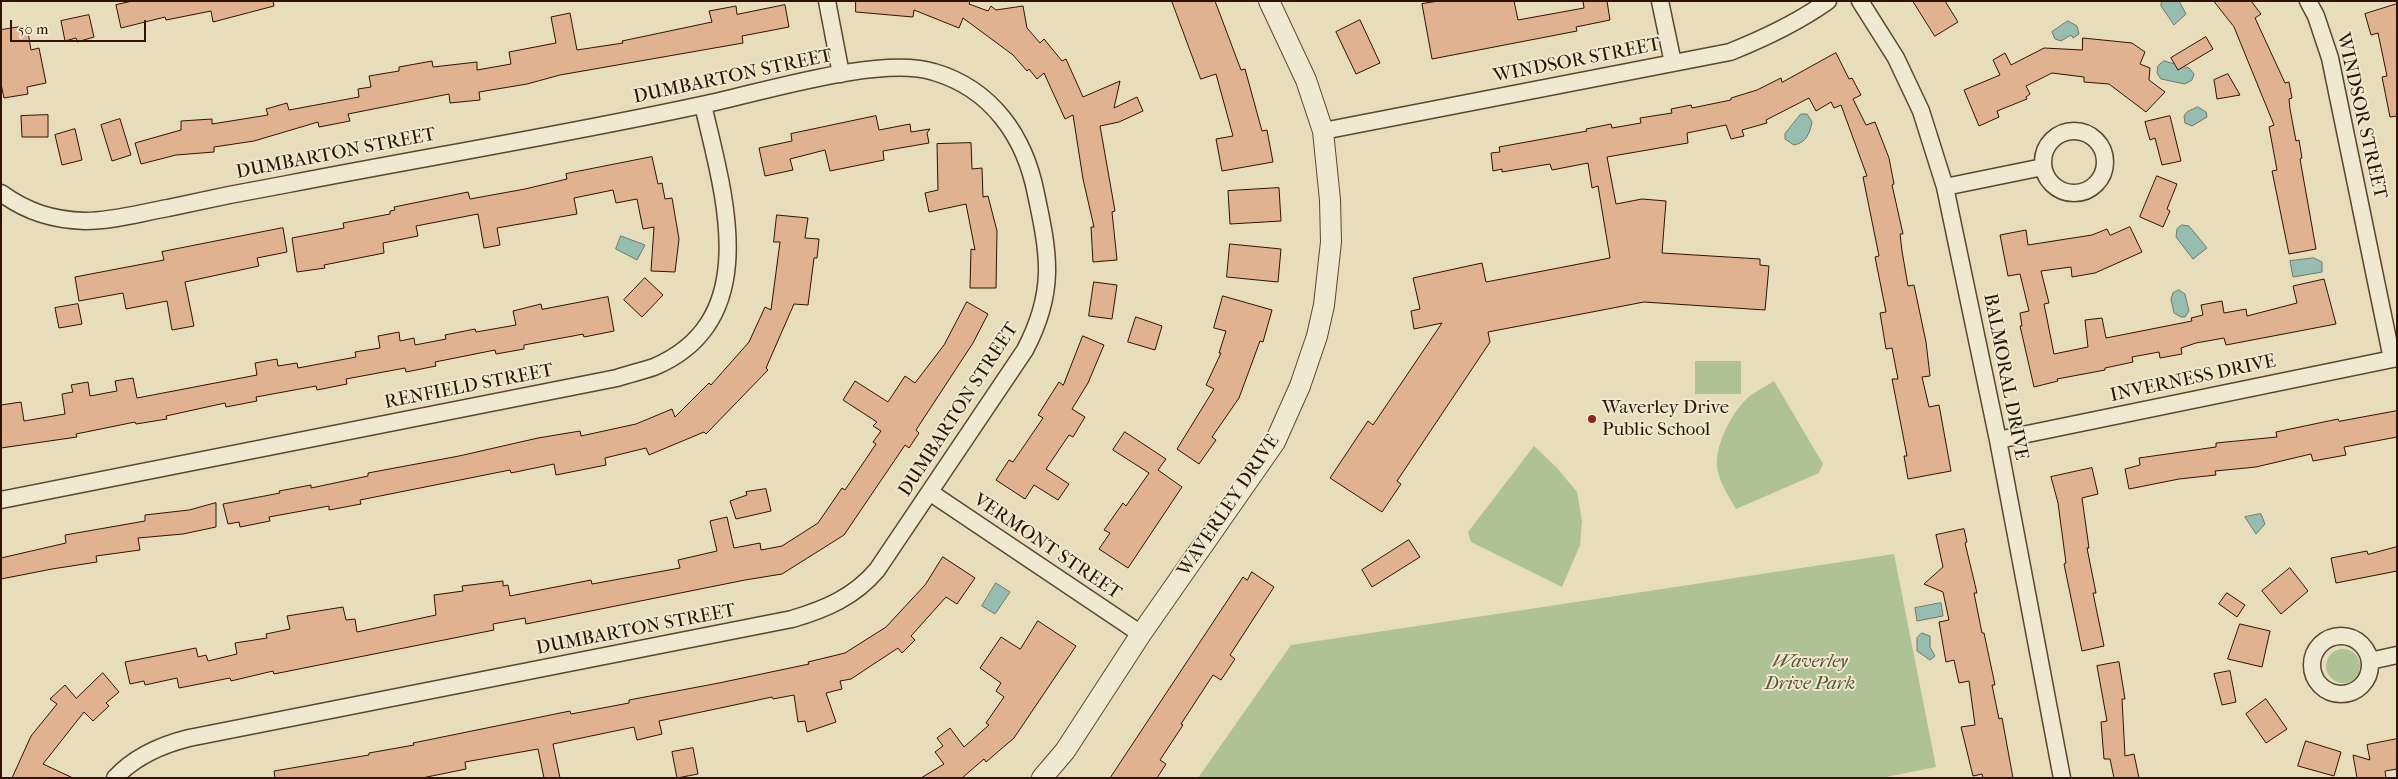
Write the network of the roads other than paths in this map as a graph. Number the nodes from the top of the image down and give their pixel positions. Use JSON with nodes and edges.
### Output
{"nodes":[{"id":1,"x":827,"y":1,"type":"edge"},
{"id":2,"x":1269,"y":1,"type":"edge"},
{"id":3,"x":1660,"y":1,"type":"edge"},
{"id":4,"x":1828,"y":1,"type":"edge"},
{"id":5,"x":1860,"y":1,"type":"edge"},
{"id":6,"x":2308,"y":1,"type":"edge"},
{"id":7,"x":1673,"y":63,"type":"junction"},
{"id":8,"x":842,"y":74,"type":"junction"},
{"id":9,"x":703,"y":105,"type":"junction"},
{"id":10,"x":1323,"y":131,"type":"junction"},
{"id":11,"x":2043,"y":167,"type":"dead end"},
{"id":12,"x":1945,"y":187,"type":"junction"},
{"id":13,"x":1,"y":193,"type":"edge"},
{"id":14,"x":2394,"y":358,"type":"edge"},
{"id":15,"x":1998,"y":440,"type":"junction"},
{"id":16,"x":931,"y":493,"type":"junction"},
{"id":17,"x":1,"y":500,"type":"edge"},
{"id":18,"x":1141,"y":634,"type":"junction"},
{"id":19,"x":2397,"y":655,"type":"edge"},
{"id":20,"x":2370,"y":661,"type":"dead end"},
{"id":21,"x":115,"y":778,"type":"edge"},
{"id":22,"x":1042,"y":778,"type":"edge"},
{"id":23,"x":2062,"y":778,"type":"edge"}],
"edges":[{"from":1,"to":8,"type":"street"},
{"from":2,"to":10,"type":"street","name":"WAVERLEY DRIVE"},
{"from":3,"to":7,"type":"street"},
{"from":4,"to":7,"type":"street","name":"WINDSOR STREET"},
{"from":5,"to":12,"type":"street","name":"BALMORAL DRIVE"},
{"from":6,"to":14,"type":"street","name":"WINDSOR STREET"},
{"from":7,"to":10,"type":"street","name":"WINDSOR STREET"},
{"from":8,"to":9,"type":"street","name":"DUMBARTON STREET"},
{"from":8,"to":16,"type":"street","name":"DUMBARTON STREET"},
{"from":9,"to":13,"type":"street","name":"DUMBARTON STREET"},
{"from":9,"to":17,"type":"street","name":"RENFIELD STREET"},
{"from":10,"to":18,"type":"street","name":"WAVERLEY DRIVE"},
{"from":11,"to":12,"type":"street"},
{"from":12,"to":15,"type":"street","name":"BALMORAL DRIVE"},
{"from":14,"to":15,"type":"street","name":"INVERNESS DRIVE"},
{"from":15,"to":23,"type":"street","name":"BALMORAL DRIVE"},
{"from":16,"to":18,"type":"street","name":"VERMONT STREET"},
{"from":16,"to":21,"type":"street","name":"DUMBARTON STREET"},
{"from":18,"to":22,"type":"street","name":"WAVERLEY DRIVE"},
{"from":19,"to":20,"type":"street"}]}
